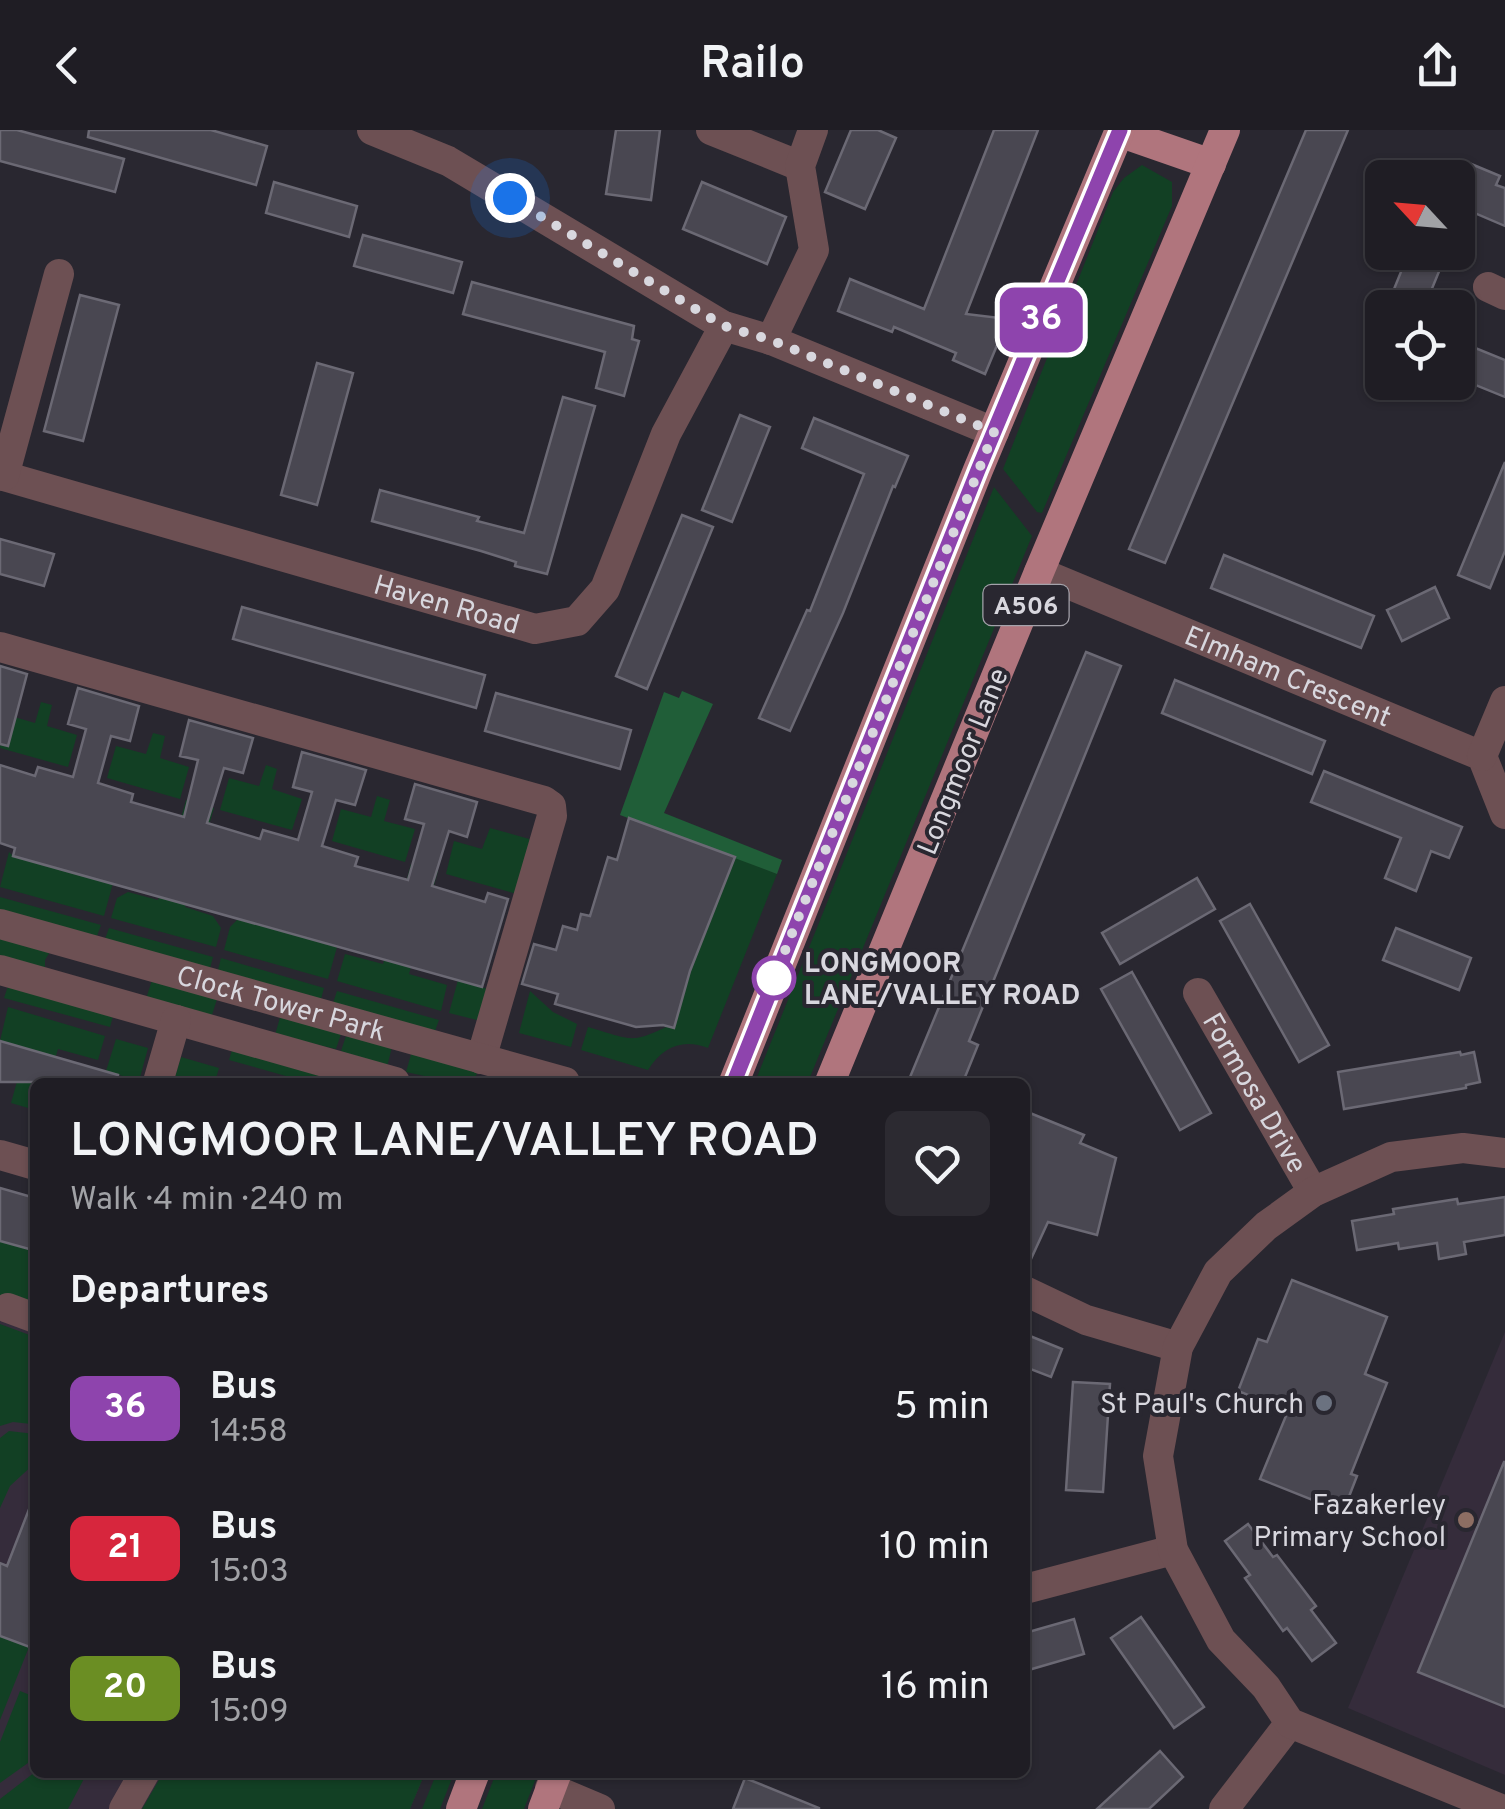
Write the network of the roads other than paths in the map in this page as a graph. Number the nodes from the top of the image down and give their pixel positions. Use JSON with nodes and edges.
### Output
{"nodes":[{"id":1,"x":372,"y":130,"type":"edge"},
{"id":2,"x":711,"y":130,"type":"edge"},
{"id":3,"x":813,"y":130,"type":"edge"},
{"id":4,"x":1226,"y":130,"type":"edge"},
{"id":5,"x":1120,"y":131,"type":"edge"},
{"id":6,"x":1211,"y":164,"type":"junction"},
{"id":7,"x":800,"y":166,"type":"junction"},
{"id":8,"x":59,"y":274,"type":"dead end"},
{"id":9,"x":724,"y":326,"type":"junction"},
{"id":10,"x":771,"y":340,"type":"junction"},
{"id":11,"x":994,"y":432,"type":"junction"},
{"id":12,"x":2,"y":476,"type":"edge"},
{"id":13,"x":1039,"y":572,"type":"junction"},
{"id":14,"x":0,"y":647,"type":"edge"},
{"id":15,"x":1505,"y":701,"type":"edge"},
{"id":16,"x":1482,"y":756,"type":"junction"},
{"id":17,"x":1505,"y":814,"type":"edge"},
{"id":18,"x":0,"y":924,"type":"edge"},
{"id":19,"x":62,"y":942,"type":"junction"},
{"id":20,"x":147,"y":966,"type":"junction"},
{"id":21,"x":0,"y":970,"type":"edge"},
{"id":22,"x":52,"y":985,"type":"junction"},
{"id":23,"x":1198,"y":993,"type":"dead end"},
{"id":24,"x":276,"y":1002,"type":"junction"},
{"id":25,"x":134,"y":1008,"type":"junction"},
{"id":26,"x":176,"y":1020,"type":"junction"},
{"id":27,"x":405,"y":1038,"type":"junction"},
{"id":28,"x":263,"y":1045,"type":"junction"},
{"id":29,"x":481,"y":1060,"type":"junction"},
{"id":30,"x":159,"y":1078,"type":"edge"},
{"id":31,"x":379,"y":1078,"type":"edge"},
{"id":32,"x":394,"y":1078,"type":"edge"},
{"id":33,"x":538,"y":1078,"type":"edge"},
{"id":34,"x":736,"y":1078,"type":"edge"},
{"id":35,"x":832,"y":1078,"type":"edge"},
{"id":36,"x":1505,"y":1153,"type":"edge"},
{"id":37,"x":0,"y":1156,"type":"edge"},
{"id":38,"x":30,"y":1164,"type":"edge"},
{"id":39,"x":1313,"y":1192,"type":"junction"},
{"id":40,"x":1030,"y":1293,"type":"edge"},
{"id":41,"x":1178,"y":1347,"type":"junction"},
{"id":42,"x":1174,"y":1550,"type":"junction"},
{"id":43,"x":1030,"y":1587,"type":"edge"},
{"id":44,"x":1290,"y":1723,"type":"junction"},
{"id":45,"x":142,"y":1778,"type":"edge"},
{"id":46,"x":472,"y":1778,"type":"edge"},
{"id":47,"x":550,"y":1790,"type":"edge"},
{"id":48,"x":124,"y":1809,"type":"edge"},
{"id":49,"x":461,"y":1809,"type":"edge"},
{"id":50,"x":600,"y":1809,"type":"edge"},
{"id":51,"x":1224,"y":1809,"type":"edge"},
{"id":52,"x":1501,"y":1809,"type":"edge"}],
"edges":[{"from":1,"to":9,"type":"street"},
{"from":2,"to":7,"type":"street"},
{"from":3,"to":7,"type":"street"},
{"from":4,"to":6,"type":"main road","name":"Longmoor Lane","number":"A506"},
{"from":5,"to":6,"type":"main road"},
{"from":5,"to":11,"type":"main road"},
{"from":6,"to":13,"type":"main road","name":"Longmoor Lane","number":"A506"},
{"from":7,"to":10,"type":"street"},
{"from":8,"to":12,"type":"street"},
{"from":9,"to":10,"type":"street"},
{"from":9,"to":12,"type":"street","name":"Haven Road"},
{"from":10,"to":11,"type":"street"},
{"from":11,"to":34,"type":"main road"},
{"from":13,"to":16,"type":"street","name":"Elmham Crescent"},
{"from":13,"to":35,"type":"main road","name":"Longmoor Lane","number":"A506"},
{"from":14,"to":29,"type":"street"},
{"from":15,"to":16,"type":"street"},
{"from":16,"to":17,"type":"street"},
{"from":18,"to":19,"type":"street","name":"Clock Tower Park"},
{"from":19,"to":20,"type":"street","name":"Clock Tower Park"},
{"from":19,"to":22,"type":"street"},
{"from":20,"to":24,"type":"street","name":"Clock Tower Park"},
{"from":20,"to":25,"type":"street"},
{"from":21,"to":22,"type":"street","name":"Clock Tower Park"},
{"from":22,"to":25,"type":"street","name":"Clock Tower Park"},
{"from":23,"to":39,"type":"street","name":"Formosa Drive"},
{"from":24,"to":27,"type":"street","name":"Clock Tower Park"},
{"from":24,"to":28,"type":"street"},
{"from":25,"to":26,"type":"street","name":"Clock Tower Park"},
{"from":26,"to":28,"type":"street","name":"Clock Tower Park"},
{"from":26,"to":30,"type":"street"},
{"from":27,"to":29,"type":"street","name":"Clock Tower Park"},
{"from":27,"to":32,"type":"street"},
{"from":28,"to":31,"type":"street","name":"Clock Tower Park"},
{"from":29,"to":33,"type":"street","name":"Clock Tower Park"},
{"from":36,"to":39,"type":"street","name":"Formosa Drive"},
{"from":37,"to":38,"type":"street"},
{"from":39,"to":41,"type":"street","name":"Formosa Drive"},
{"from":40,"to":41,"type":"street"},
{"from":41,"to":42,"type":"street","name":"Formosa Drive"},
{"from":42,"to":43,"type":"street"},
{"from":42,"to":44,"type":"street","name":"Formosa Drive"},
{"from":44,"to":51,"type":"street"},
{"from":44,"to":52,"type":"street"},
{"from":45,"to":48,"type":"street"},
{"from":46,"to":49,"type":"main road"},
{"from":47,"to":50,"type":"street"}]}
